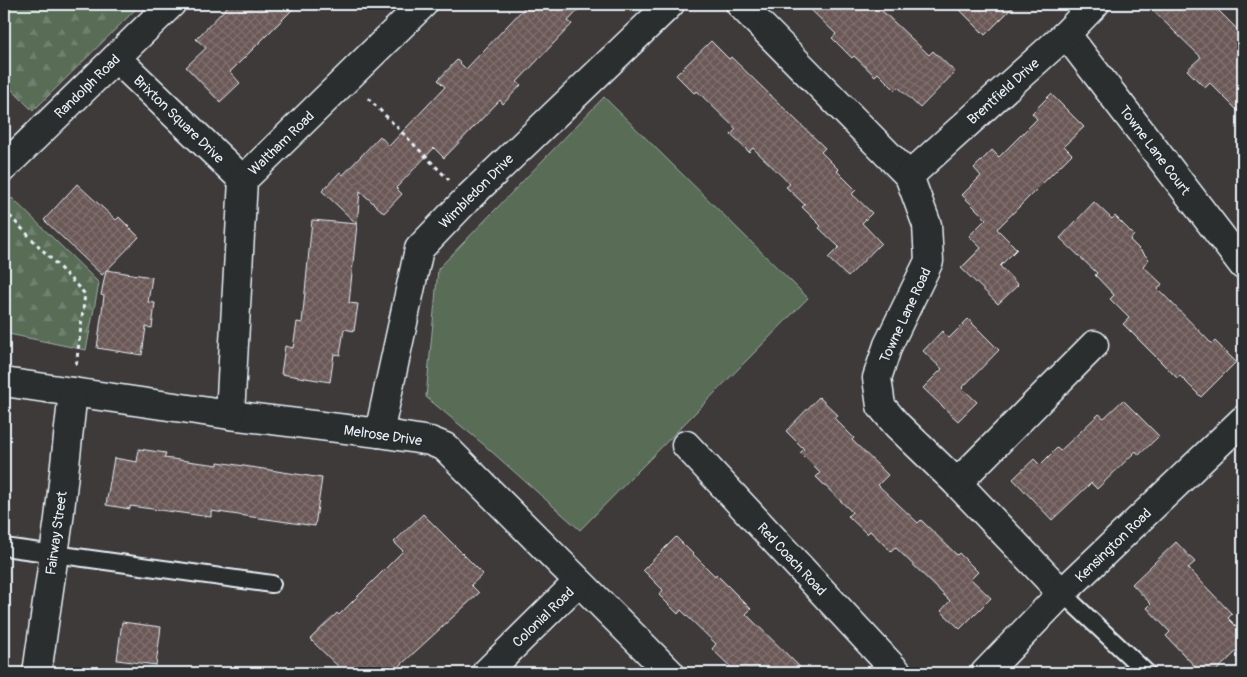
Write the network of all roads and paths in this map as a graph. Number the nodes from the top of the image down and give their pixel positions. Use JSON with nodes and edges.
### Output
{"nodes":[{"id":1,"x":171,"y":4,"type":"edge"},
{"id":2,"x":423,"y":4,"type":"edge"},
{"id":3,"x":740,"y":4,"type":"edge"},
{"id":4,"x":1095,"y":4,"type":"edge"},
{"id":5,"x":652,"y":9,"type":"edge"},
{"id":6,"x":1066,"y":34,"type":"junction"},
{"id":7,"x":116,"y":58,"type":"junction"},
{"id":8,"x":348,"y":78,"type":"junction"},
{"id":9,"x":4,"y":167,"type":"edge"},
{"id":10,"x":909,"y":176,"type":"junction"},
{"id":11,"x":243,"y":180,"type":"junction"},
{"id":12,"x":468,"y":198,"type":"junction"},
{"id":13,"x":4,"y":210,"type":"edge"},
{"id":14,"x":1243,"y":265,"type":"edge"},
{"id":15,"x":1094,"y":345,"type":"dead end"},
{"id":16,"x":4,"y":382,"type":"edge"},
{"id":17,"x":73,"y":392,"type":"junction"},
{"id":18,"x":230,"y":415,"type":"junction"},
{"id":19,"x":1243,"y":420,"type":"edge"},
{"id":20,"x":379,"y":433,"type":"junction"},
{"id":21,"x":686,"y":444,"type":"dead end"},
{"id":22,"x":957,"y":482,"type":"junction"},
{"id":23,"x":4,"y":547,"type":"edge"},
{"id":24,"x":54,"y":554,"type":"junction"},
{"id":25,"x":578,"y":582,"type":"junction"},
{"id":26,"x":272,"y":584,"type":"dead end"},
{"id":27,"x":1062,"y":593,"type":"junction"},
{"id":28,"x":37,"y":673,"type":"edge"},
{"id":29,"x":486,"y":673,"type":"edge"},
{"id":30,"x":670,"y":673,"type":"edge"},
{"id":31,"x":898,"y":673,"type":"edge"},
{"id":32,"x":985,"y":673,"type":"edge"},
{"id":33,"x":1147,"y":673,"type":"edge"}],
"edges":[{"from":1,"to":7,"type":"street","name":"Randolph Road"},
{"from":2,"to":8,"type":"street","name":"Waltham Road"},
{"from":3,"to":10,"type":"street","name":"Towne Lane Road"},
{"from":4,"to":6,"type":"street","name":"Brentfield Drive"},
{"from":5,"to":12,"type":"street","name":"Wimbledon Drive"},
{"from":6,"to":10,"type":"street","name":"Brentfield Drive"},
{"from":6,"to":14,"type":"street","name":"Towne Lane Court"},
{"from":7,"to":9,"type":"street","name":"Randolph Road"},
{"from":7,"to":11,"type":"street","name":"Brixton Square Drive"},
{"from":8,"to":11,"type":"street","name":"Waltham Road"},
{"from":8,"to":12,"type":"path"},
{"from":10,"to":22,"type":"street","name":"Towne Lane Road"},
{"from":11,"to":18,"type":"street","name":"Waltham Road"},
{"from":12,"to":20,"type":"street","name":"Wimbledon Drive"},
{"from":13,"to":17,"type":"path"},
{"from":15,"to":22,"type":"street"},
{"from":16,"to":17,"type":"street","name":"Melrose Drive"},
{"from":17,"to":18,"type":"street","name":"Melrose Drive"},
{"from":17,"to":24,"type":"street","name":"Fairway Street"},
{"from":18,"to":20,"type":"street","name":"Melrose Drive"},
{"from":19,"to":27,"type":"street","name":"Kensington Road"},
{"from":20,"to":25,"type":"street","name":"Melrose Drive"},
{"from":21,"to":31,"type":"street","name":"Red Coach Road"},
{"from":22,"to":27,"type":"street","name":"Towne Lane Road"},
{"from":23,"to":24,"type":"lane"},
{"from":24,"to":26,"type":"lane"},
{"from":24,"to":28,"type":"street","name":"Fairway Street"},
{"from":25,"to":29,"type":"street","name":"Colonial Road"},
{"from":25,"to":30,"type":"street","name":"Melrose Drive"},
{"from":27,"to":32,"type":"street","name":"Kensington Road"},
{"from":27,"to":33,"type":"lane"}]}
